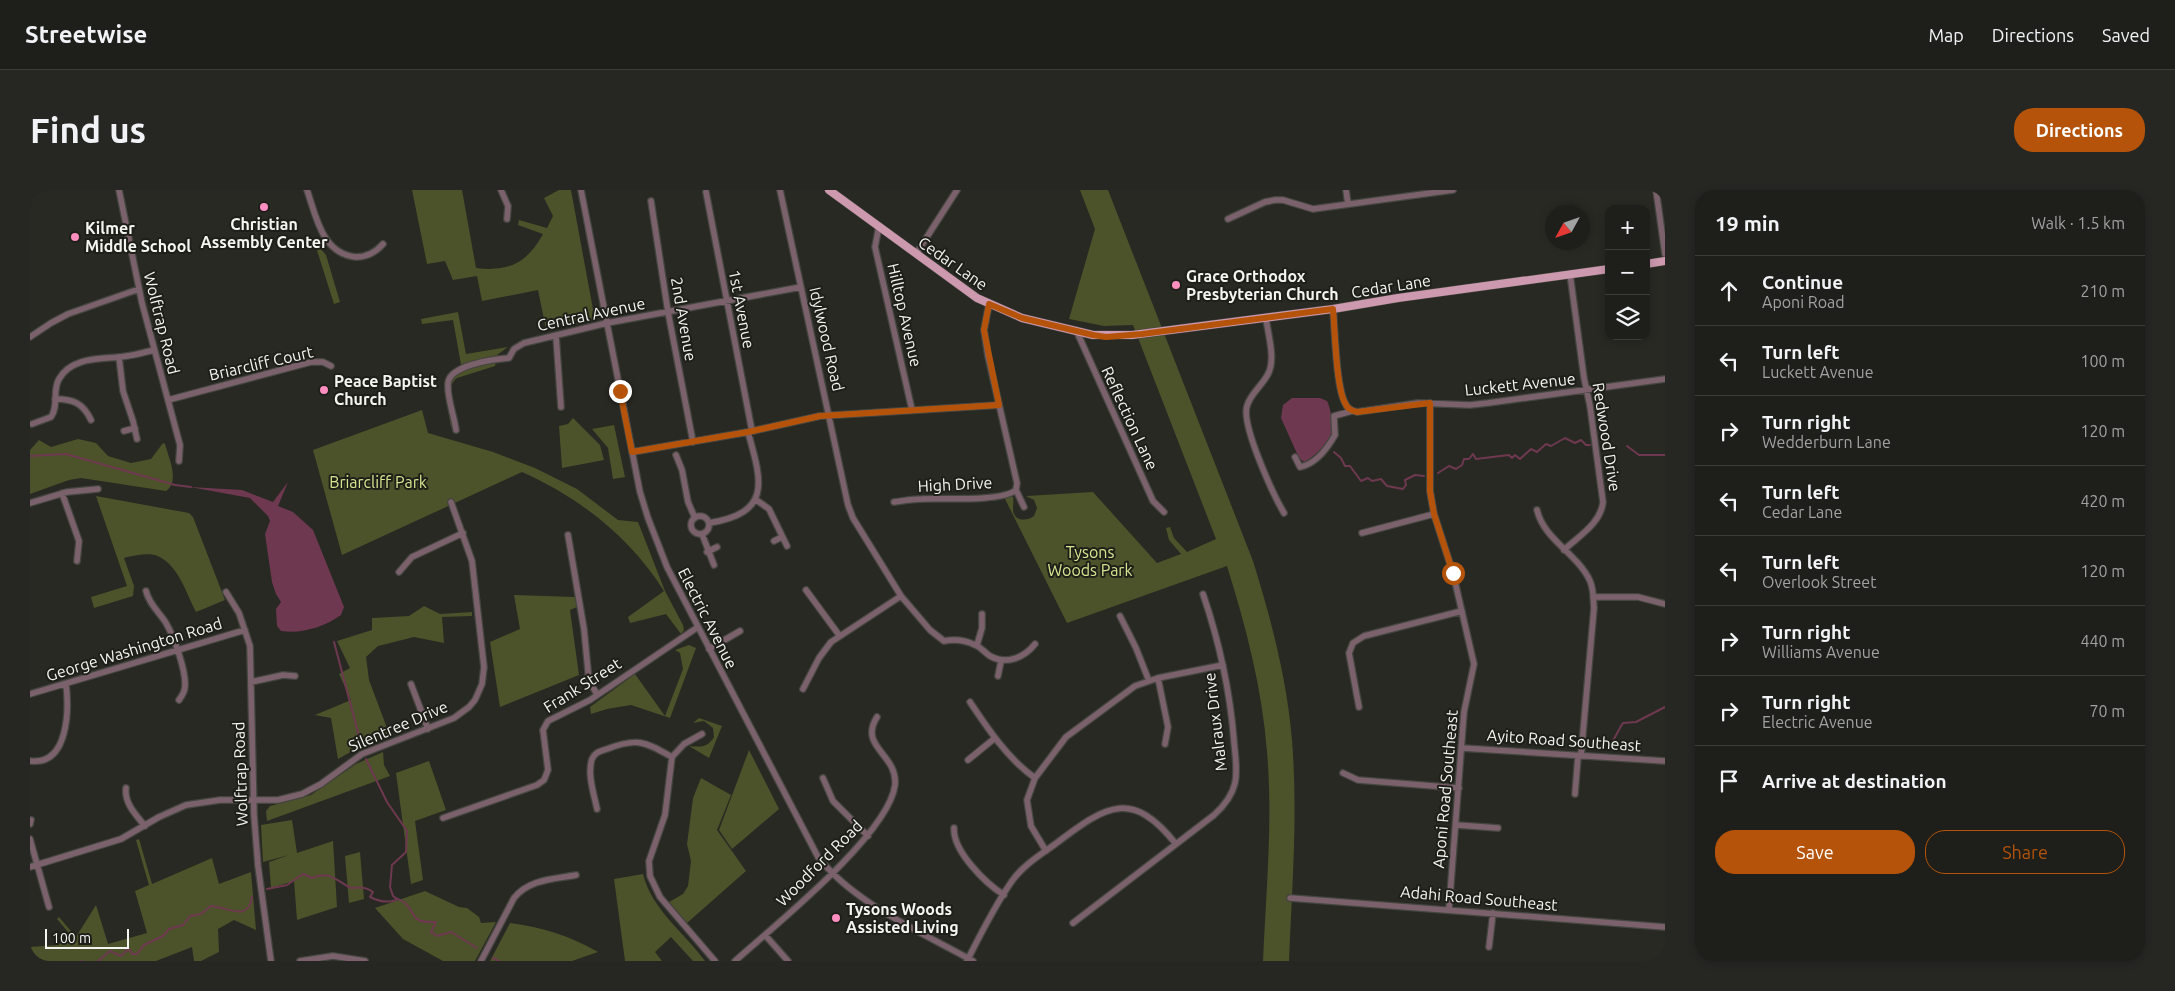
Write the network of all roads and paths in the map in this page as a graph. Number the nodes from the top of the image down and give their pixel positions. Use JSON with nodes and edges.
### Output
{"nodes":[{"id":1,"x":119,"y":190,"type":"edge"},
{"id":2,"x":309,"y":190,"type":"edge"},
{"id":3,"x":501,"y":190,"type":"edge"},
{"id":4,"x":581,"y":190,"type":"edge"},
{"id":5,"x":780,"y":190,"type":"edge"},
{"id":6,"x":830,"y":190,"type":"edge"},
{"id":7,"x":957,"y":190,"type":"edge"},
{"id":8,"x":1346,"y":190,"type":"edge"},
{"id":9,"x":1453,"y":190,"type":"edge"},
{"id":10,"x":1656,"y":190,"type":"edge"},
{"id":11,"x":706,"y":192,"type":"dead end"},
{"id":12,"x":651,"y":201,"type":"dead end"},
{"id":13,"x":1348,"y":204,"type":"junction"},
{"id":14,"x":507,"y":219,"type":"dead end"},
{"id":15,"x":1228,"y":219,"type":"dead end"},
{"id":16,"x":879,"y":226,"type":"junction"},
{"id":17,"x":383,"y":244,"type":"dead end"},
{"id":18,"x":916,"y":254,"type":"junction"},
{"id":19,"x":1665,"y":254,"type":"edge"},
{"id":20,"x":1665,"y":261,"type":"edge"},
{"id":21,"x":1650,"y":263,"type":"edge"},
{"id":22,"x":1605,"y":270,"type":"edge"},
{"id":23,"x":1570,"y":274,"type":"junction"},
{"id":24,"x":801,"y":287,"type":"junction"},
{"id":25,"x":139,"y":289,"type":"junction"},
{"id":26,"x":727,"y":301,"type":"junction"},
{"id":27,"x":989,"y":304,"type":"junction"},
{"id":28,"x":1333,"y":309,"type":"junction"},
{"id":29,"x":668,"y":312,"type":"junction"},
{"id":30,"x":1266,"y":318,"type":"junction"},
{"id":31,"x":607,"y":323,"type":"junction"},
{"id":32,"x":1077,"y":332,"type":"junction"},
{"id":33,"x":556,"y":336,"type":"junction"},
{"id":34,"x":30,"y":337,"type":"edge"},
{"id":35,"x":154,"y":350,"type":"junction"},
{"id":36,"x":120,"y":357,"type":"junction"},
{"id":37,"x":331,"y":366,"type":"dead end"},
{"id":38,"x":1665,"y":379,"type":"edge"},
{"id":39,"x":1586,"y":390,"type":"junction"},
{"id":40,"x":55,"y":399,"type":"junction"},
{"id":41,"x":168,"y":400,"type":"junction"},
{"id":42,"x":1430,"y":403,"type":"junction"},
{"id":43,"x":999,"y":405,"type":"junction"},
{"id":44,"x":561,"y":407,"type":"dead end"},
{"id":45,"x":1350,"y":409,"type":"junction"},
{"id":46,"x":912,"y":410,"type":"junction"},
{"id":47,"x":829,"y":415,"type":"junction"},
{"id":48,"x":92,"y":420,"type":"dead end"},
{"id":49,"x":32,"y":424,"type":"dead end"},
{"id":50,"x":135,"y":428,"type":"junction"},
{"id":51,"x":456,"y":430,"type":"dead end"},
{"id":52,"x":124,"y":431,"type":"dead end"},
{"id":53,"x":750,"y":431,"type":"junction"},
{"id":54,"x":137,"y":439,"type":"dead end"},
{"id":55,"x":693,"y":442,"type":"junction"},
{"id":56,"x":632,"y":452,"type":"junction"},
{"id":57,"x":676,"y":454,"type":"dead end"},
{"id":58,"x":1295,"y":457,"type":"dead end"},
{"id":59,"x":179,"y":461,"type":"dead end"},
{"id":60,"x":689,"y":467,"type":"dead end"},
{"id":61,"x":1300,"y":467,"type":"junction"},
{"id":62,"x":682,"y":470,"type":"junction"},
{"id":63,"x":1302,"y":474,"type":"dead end"},
{"id":64,"x":98,"y":489,"type":"dead end"},
{"id":65,"x":1016,"y":490,"type":"junction"},
{"id":66,"x":62,"y":493,"type":"junction"},
{"id":67,"x":755,"y":499,"type":"junction"},
{"id":68,"x":452,"y":502,"type":"dead end"},
{"id":69,"x":894,"y":502,"type":"dead end"},
{"id":70,"x":30,"y":503,"type":"edge"},
{"id":71,"x":1024,"y":507,"type":"dead end"},
{"id":72,"x":1537,"y":510,"type":"dead end"},
{"id":73,"x":1164,"y":512,"type":"dead end"},
{"id":74,"x":1284,"y":513,"type":"dead end"},
{"id":75,"x":1434,"y":514,"type":"junction"},
{"id":76,"x":695,"y":518,"type":"junction"},
{"id":77,"x":709,"y":523,"type":"junction"},
{"id":78,"x":463,"y":533,"type":"junction"},
{"id":79,"x":1362,"y":533,"type":"dead end"},
{"id":80,"x":702,"y":534,"type":"junction"},
{"id":81,"x":568,"y":535,"type":"dead end"},
{"id":82,"x":782,"y":537,"type":"junction"},
{"id":83,"x":774,"y":541,"type":"dead end"},
{"id":84,"x":787,"y":546,"type":"dead end"},
{"id":85,"x":716,"y":547,"type":"dead end"},
{"id":86,"x":1564,"y":550,"type":"junction"},
{"id":87,"x":707,"y":552,"type":"junction"},
{"id":88,"x":77,"y":561,"type":"dead end"},
{"id":89,"x":714,"y":565,"type":"dead end"},
{"id":90,"x":399,"y":572,"type":"dead end"},
{"id":91,"x":806,"y":590,"type":"dead end"},
{"id":92,"x":146,"y":591,"type":"dead end"},
{"id":93,"x":226,"y":592,"type":"dead end"},
{"id":94,"x":1203,"y":594,"type":"dead end"},
{"id":95,"x":901,"y":596,"type":"junction"},
{"id":96,"x":1593,"y":597,"type":"junction"},
{"id":97,"x":1665,"y":604,"type":"edge"},
{"id":98,"x":1462,"y":611,"type":"junction"},
{"id":99,"x":982,"y":614,"type":"dead end"},
{"id":100,"x":1120,"y":616,"type":"dead end"},
{"id":101,"x":698,"y":627,"type":"junction"},
{"id":102,"x":246,"y":630,"type":"junction"},
{"id":103,"x":740,"y":631,"type":"dead end"},
{"id":104,"x":839,"y":635,"type":"junction"},
{"id":105,"x":1035,"y":644,"type":"dead end"},
{"id":106,"x":977,"y":645,"type":"junction"},
{"id":107,"x":709,"y":649,"type":"junction"},
{"id":108,"x":177,"y":651,"type":"junction"},
{"id":109,"x":1001,"y":661,"type":"junction"},
{"id":110,"x":1223,"y":665,"type":"junction"},
{"id":111,"x":295,"y":676,"type":"dead end"},
{"id":112,"x":998,"y":676,"type":"dead end"},
{"id":113,"x":1158,"y":678,"type":"junction"},
{"id":114,"x":1149,"y":681,"type":"junction"},
{"id":115,"x":251,"y":682,"type":"junction"},
{"id":116,"x":66,"y":684,"type":"junction"},
{"id":117,"x":411,"y":684,"type":"dead end"},
{"id":118,"x":803,"y":689,"type":"dead end"},
{"id":119,"x":30,"y":694,"type":"edge"},
{"id":120,"x":597,"y":694,"type":"junction"},
{"id":121,"x":179,"y":700,"type":"dead end"},
{"id":122,"x":970,"y":702,"type":"dead end"},
{"id":123,"x":1359,"y":707,"type":"dead end"},
{"id":124,"x":877,"y":717,"type":"dead end"},
{"id":125,"x":428,"y":729,"type":"junction"},
{"id":126,"x":702,"y":734,"type":"dead end"},
{"id":127,"x":995,"y":738,"type":"junction"},
{"id":128,"x":1165,"y":744,"type":"dead end"},
{"id":129,"x":1462,"y":748,"type":"junction"},
{"id":130,"x":1579,"y":756,"type":"junction"},
{"id":131,"x":672,"y":757,"type":"junction"},
{"id":132,"x":968,"y":760,"type":"dead end"},
{"id":133,"x":30,"y":761,"type":"edge"},
{"id":134,"x":1665,"y":761,"type":"edge"},
{"id":135,"x":1343,"y":772,"type":"dead end"},
{"id":136,"x":823,"y":778,"type":"dead end"},
{"id":137,"x":1035,"y":778,"type":"junction"},
{"id":138,"x":126,"y":788,"type":"dead end"},
{"id":139,"x":1459,"y":788,"type":"junction"},
{"id":140,"x":1575,"y":794,"type":"dead end"},
{"id":141,"x":254,"y":800,"type":"junction"},
{"id":142,"x":597,"y":809,"type":"dead end"},
{"id":143,"x":443,"y":818,"type":"dead end"},
{"id":144,"x":1456,"y":825,"type":"junction"},
{"id":145,"x":145,"y":826,"type":"junction"},
{"id":146,"x":954,"y":828,"type":"dead end"},
{"id":147,"x":1498,"y":828,"type":"dead end"},
{"id":148,"x":868,"y":836,"type":"junction"},
{"id":149,"x":30,"y":839,"type":"edge"},
{"id":150,"x":1176,"y":844,"type":"junction"},
{"id":151,"x":1046,"y":851,"type":"junction"},
{"id":152,"x":37,"y":865,"type":"junction"},
{"id":153,"x":30,"y":867,"type":"edge"},
{"id":154,"x":832,"y":873,"type":"junction"},
{"id":155,"x":576,"y":874,"type":"dead end"},
{"id":156,"x":1004,"y":895,"type":"junction"},
{"id":157,"x":1290,"y":898,"type":"dead end"},
{"id":158,"x":49,"y":907,"type":"dead end"},
{"id":159,"x":1449,"y":909,"type":"junction"},
{"id":160,"x":1493,"y":913,"type":"junction"},
{"id":161,"x":1073,"y":923,"type":"dead end"},
{"id":162,"x":1665,"y":927,"type":"edge"},
{"id":163,"x":765,"y":935,"type":"junction"},
{"id":164,"x":1489,"y":947,"type":"dead end"},
{"id":165,"x":970,"y":960,"type":"edge"},
{"id":166,"x":271,"y":961,"type":"edge"},
{"id":167,"x":300,"y":961,"type":"edge"},
{"id":168,"x":365,"y":961,"type":"edge"},
{"id":169,"x":481,"y":961,"type":"edge"},
{"id":170,"x":715,"y":961,"type":"edge"},
{"id":171,"x":735,"y":961,"type":"edge"},
{"id":172,"x":788,"y":961,"type":"edge"}],
"edges":[{"from":1,"to":25,"type":"street","name":"Wolftrap Road"},
{"from":2,"to":17,"type":"street"},
{"from":3,"to":14,"type":"street"},
{"from":4,"to":31,"type":"street","name":"Electric Avenue"},
{"from":5,"to":24,"type":"street","name":"Idylwood Road"},
{"from":6,"to":16,"type":"main road","name":"Cedar Lane"},
{"from":7,"to":18,"type":"street"},
{"from":8,"to":13,"type":"street"},
{"from":9,"to":13,"type":"street"},
{"from":10,"to":19,"type":"street"},
{"from":11,"to":26,"type":"street","name":"1st Avenue"},
{"from":12,"to":29,"type":"street","name":"2nd Avenue"},
{"from":13,"to":15,"type":"street"},
{"from":16,"to":18,"type":"main road","name":"Cedar Lane"},
{"from":16,"to":46,"type":"street","name":"Hilltop Avenue"},
{"from":18,"to":27,"type":"main road","name":"Cedar Lane"},
{"from":20,"to":21,"type":"main road"},
{"from":22,"to":23,"type":"main road","name":"Cedar Lane"},
{"from":23,"to":28,"type":"main road","name":"Cedar Lane"},
{"from":23,"to":39,"type":"street","name":"Redwood Drive"},
{"from":24,"to":26,"type":"street","name":"Central Avenue"},
{"from":24,"to":47,"type":"street","name":"Idylwood Road"},
{"from":25,"to":34,"type":"street"},
{"from":25,"to":35,"type":"street","name":"Wolftrap Road"},
{"from":26,"to":29,"type":"street","name":"Central Avenue"},
{"from":26,"to":53,"type":"street","name":"1st Avenue"},
{"from":27,"to":32,"type":"main road","name":"Cedar Lane"},
{"from":27,"to":43,"type":"street"},
{"from":28,"to":30,"type":"main road","name":"Cedar Lane"},
{"from":28,"to":45,"type":"street"},
{"from":29,"to":31,"type":"street","name":"Central Avenue"},
{"from":29,"to":55,"type":"street","name":"2nd Avenue"},
{"from":30,"to":32,"type":"main road","name":"Cedar Lane"},
{"from":30,"to":74,"type":"street"},
{"from":31,"to":33,"type":"street","name":"Central Avenue"},
{"from":31,"to":56,"type":"street","name":"Electric Avenue"},
{"from":32,"to":73,"type":"street","name":"Reflection Lane"},
{"from":33,"to":44,"type":"street"},
{"from":33,"to":51,"type":"street","name":"Central Avenue"},
{"from":35,"to":36,"type":"street"},
{"from":35,"to":41,"type":"street","name":"Wolftrap Road"},
{"from":36,"to":40,"type":"street"},
{"from":36,"to":50,"type":"street"},
{"from":37,"to":41,"type":"street","name":"Briarcliff Court"},
{"from":38,"to":39,"type":"street","name":"Luckett Avenue"},
{"from":39,"to":42,"type":"street","name":"Luckett Avenue"},
{"from":39,"to":86,"type":"street","name":"Redwood Drive"},
{"from":40,"to":48,"type":"street"},
{"from":40,"to":49,"type":"street"},
{"from":41,"to":59,"type":"street","name":"Wolftrap Road"},
{"from":42,"to":45,"type":"street","name":"Luckett Avenue"},
{"from":42,"to":75,"type":"street","name":"Aponi Road Southeast"},
{"from":43,"to":46,"type":"street"},
{"from":43,"to":65,"type":"street"},
{"from":45,"to":61,"type":"street"},
{"from":46,"to":47,"type":"street"},
{"from":47,"to":53,"type":"street"},
{"from":47,"to":95,"type":"street","name":"Idylwood Road"},
{"from":50,"to":52,"type":"street"},
{"from":50,"to":54,"type":"street"},
{"from":53,"to":55,"type":"street"},
{"from":53,"to":67,"type":"street","name":"1st Avenue"},
{"from":55,"to":56,"type":"street"},
{"from":56,"to":101,"type":"street","name":"Electric Avenue"},
{"from":57,"to":62,"type":"street"},
{"from":58,"to":61,"type":"street"},
{"from":60,"to":62,"type":"street"},
{"from":61,"to":63,"type":"street"},
{"from":62,"to":76,"type":"street"},
{"from":64,"to":66,"type":"street"},
{"from":65,"to":69,"type":"street","name":"High Drive"},
{"from":65,"to":71,"type":"street"},
{"from":66,"to":70,"type":"street"},
{"from":66,"to":88,"type":"street"},
{"from":67,"to":77,"type":"street"},
{"from":67,"to":82,"type":"street"},
{"from":68,"to":78,"type":"street","name":"Silentree Drive"},
{"from":72,"to":86,"type":"street"},
{"from":75,"to":79,"type":"street"},
{"from":75,"to":98,"type":"street","name":"Aponi Road Southeast"},
{"from":76,"to":77,"type":"street"},
{"from":76,"to":80,"type":"street"},
{"from":77,"to":80,"type":"street"},
{"from":78,"to":90,"type":"street"},
{"from":78,"to":125,"type":"street","name":"Silentree Drive"},
{"from":80,"to":87,"type":"street"},
{"from":81,"to":120,"type":"street"},
{"from":82,"to":83,"type":"street"},
{"from":82,"to":84,"type":"street"},
{"from":85,"to":87,"type":"street"},
{"from":86,"to":96,"type":"street"},
{"from":87,"to":89,"type":"street"},
{"from":91,"to":104,"type":"street"},
{"from":92,"to":108,"type":"street"},
{"from":93,"to":102,"type":"street","name":"Wolftrap Road"},
{"from":94,"to":110,"type":"street","name":"Malraux Drive"},
{"from":95,"to":104,"type":"street"},
{"from":95,"to":106,"type":"street","name":"Idylwood Road"},
{"from":96,"to":97,"type":"street"},
{"from":96,"to":130,"type":"street"},
{"from":98,"to":123,"type":"street"},
{"from":98,"to":129,"type":"street","name":"Aponi Road Southeast"},
{"from":99,"to":106,"type":"street"},
{"from":100,"to":114,"type":"street"},
{"from":101,"to":107,"type":"street","name":"Electric Avenue"},
{"from":101,"to":120,"type":"street","name":"Frank Street"},
{"from":102,"to":108,"type":"street","name":"George Washington Road"},
{"from":102,"to":115,"type":"street","name":"Wolftrap Road"},
{"from":103,"to":107,"type":"street"},
{"from":104,"to":118,"type":"street"},
{"from":105,"to":109,"type":"street"},
{"from":106,"to":109,"type":"street"},
{"from":107,"to":154,"type":"street","name":"Electric Avenue"},
{"from":108,"to":116,"type":"street","name":"George Washington Road"},
{"from":108,"to":121,"type":"street"},
{"from":109,"to":112,"type":"street"},
{"from":110,"to":113,"type":"street"},
{"from":110,"to":150,"type":"street","name":"Malraux Drive"},
{"from":111,"to":115,"type":"street"},
{"from":113,"to":114,"type":"street"},
{"from":113,"to":128,"type":"street"},
{"from":114,"to":137,"type":"street"},
{"from":115,"to":141,"type":"street","name":"Wolftrap Road"},
{"from":116,"to":119,"type":"street","name":"George Washington Road"},
{"from":116,"to":133,"type":"street"},
{"from":117,"to":125,"type":"street"},
{"from":120,"to":143,"type":"street","name":"Frank Street"},
{"from":122,"to":127,"type":"street"},
{"from":124,"to":148,"type":"street","name":"Woodford Road"},
{"from":125,"to":141,"type":"street","name":"Silentree Drive"},
{"from":126,"to":131,"type":"street"},
{"from":127,"to":132,"type":"street"},
{"from":127,"to":137,"type":"street"},
{"from":129,"to":130,"type":"street","name":"Ayito Road Southeast"},
{"from":129,"to":139,"type":"street","name":"Aponi Road Southeast"},
{"from":130,"to":134,"type":"street","name":"Ayito Road Southeast"},
{"from":130,"to":140,"type":"street"},
{"from":131,"to":142,"type":"street"},
{"from":131,"to":170,"type":"street"},
{"from":135,"to":139,"type":"street"},
{"from":136,"to":148,"type":"street"},
{"from":137,"to":151,"type":"street"},
{"from":138,"to":145,"type":"street"},
{"from":139,"to":144,"type":"street","name":"Aponi Road Southeast"},
{"from":141,"to":145,"type":"street","name":"Silentree Drive"},
{"from":141,"to":166,"type":"street","name":"Wolftrap Road"},
{"from":144,"to":147,"type":"street"},
{"from":144,"to":159,"type":"street","name":"Aponi Road Southeast"},
{"from":145,"to":152,"type":"street","name":"Silentree Drive"},
{"from":146,"to":156,"type":"street"},
{"from":148,"to":154,"type":"street","name":"Woodford Road"},
{"from":149,"to":152,"type":"street"},
{"from":150,"to":151,"type":"street"},
{"from":150,"to":161,"type":"street","name":"Malraux Drive"},
{"from":151,"to":156,"type":"street"},
{"from":152,"to":153,"type":"street","name":"Silentree Drive"},
{"from":152,"to":158,"type":"street"},
{"from":154,"to":163,"type":"street","name":"Woodford Road"},
{"from":154,"to":165,"type":"street","name":"Electric Avenue"},
{"from":155,"to":169,"type":"street"},
{"from":156,"to":165,"type":"street"},
{"from":157,"to":159,"type":"street","name":"Adahi Road Southeast"},
{"from":159,"to":160,"type":"street","name":"Adahi Road Southeast"},
{"from":160,"to":162,"type":"street","name":"Adahi Road Southeast"},
{"from":160,"to":164,"type":"street"},
{"from":163,"to":171,"type":"street","name":"Woodford Road"},
{"from":163,"to":172,"type":"street"},
{"from":167,"to":168,"type":"street"}]}
